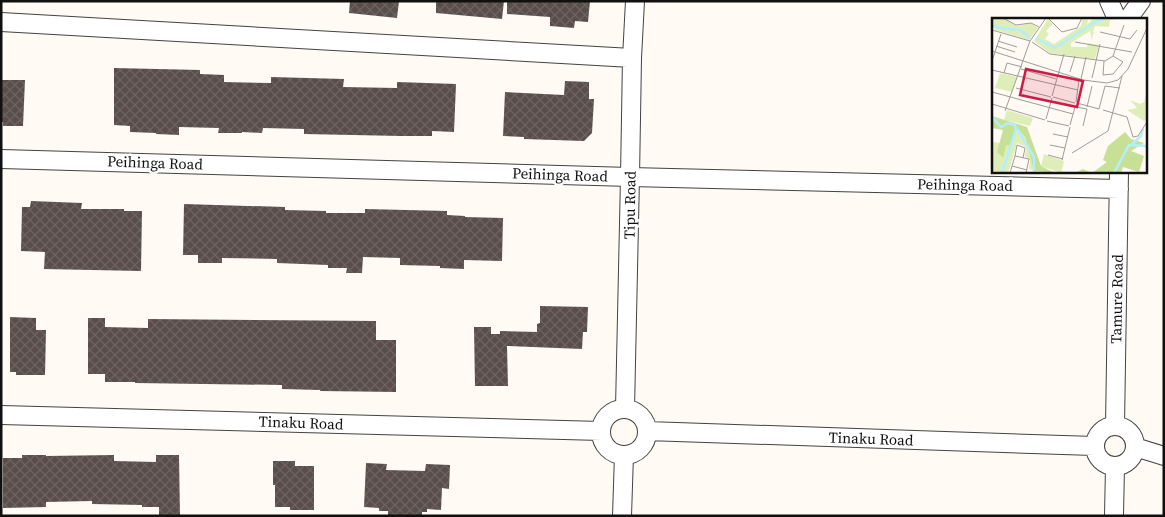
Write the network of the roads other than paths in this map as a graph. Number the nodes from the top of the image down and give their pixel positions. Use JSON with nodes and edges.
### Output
{"nodes":[{"id":1,"x":635,"y":1,"type":"edge"},
{"id":2,"x":1109,"y":1,"type":"edge"},
{"id":3,"x":1141,"y":1,"type":"edge"},
{"id":4,"x":1117,"y":18,"type":"edge"},
{"id":5,"x":1129,"y":18,"type":"edge"},
{"id":6,"x":1,"y":22,"type":"edge"},
{"id":7,"x":632,"y":58,"type":"junction"},
{"id":8,"x":1,"y":159,"type":"edge"},
{"id":9,"x":1120,"y":172,"type":"edge"},
{"id":10,"x":630,"y":177,"type":"junction"},
{"id":11,"x":1119,"y":189,"type":"junction"},
{"id":12,"x":625,"y":409,"type":"junction"},
{"id":13,"x":1,"y":415,"type":"edge"},
{"id":14,"x":1115,"y":426,"type":"junction"},
{"id":15,"x":601,"y":431,"type":"junction"},
{"id":16,"x":647,"y":431,"type":"junction"},
{"id":17,"x":1094,"y":446,"type":"junction"},
{"id":18,"x":1135,"y":447,"type":"junction"},
{"id":19,"x":624,"y":455,"type":"junction"},
{"id":20,"x":1164,"y":456,"type":"edge"},
{"id":21,"x":1114,"y":466,"type":"junction"},
{"id":22,"x":622,"y":516,"type":"edge"},
{"id":23,"x":1114,"y":516,"type":"edge"}],
"edges":[{"from":1,"to":7,"type":"street","name":"Tipu Road"},
{"from":2,"to":4,"type":"street"},
{"from":3,"to":5,"type":"street"},
{"from":6,"to":7,"type":"street"},
{"from":7,"to":10,"type":"street","name":"Tipu Road"},
{"from":8,"to":10,"type":"street","name":"Peihinga Road"},
{"from":9,"to":11,"type":"street","name":"Tamure Road"},
{"from":10,"to":11,"type":"street","name":"Peihinga Road"},
{"from":10,"to":12,"type":"street","name":"Tipu Road"},
{"from":11,"to":14,"type":"street","name":"Tamure Road"},
{"from":12,"to":15,"type":"street"},
{"from":12,"to":16,"type":"street"},
{"from":13,"to":15,"type":"street","name":"Tinaku Road"},
{"from":14,"to":17,"type":"street"},
{"from":14,"to":18,"type":"street"},
{"from":15,"to":19,"type":"street"},
{"from":16,"to":17,"type":"street","name":"Tinaku Road"},
{"from":16,"to":19,"type":"street"},
{"from":17,"to":21,"type":"street"},
{"from":18,"to":20,"type":"street"},
{"from":18,"to":21,"type":"street"},
{"from":19,"to":22,"type":"street"},
{"from":21,"to":23,"type":"street"}]}
